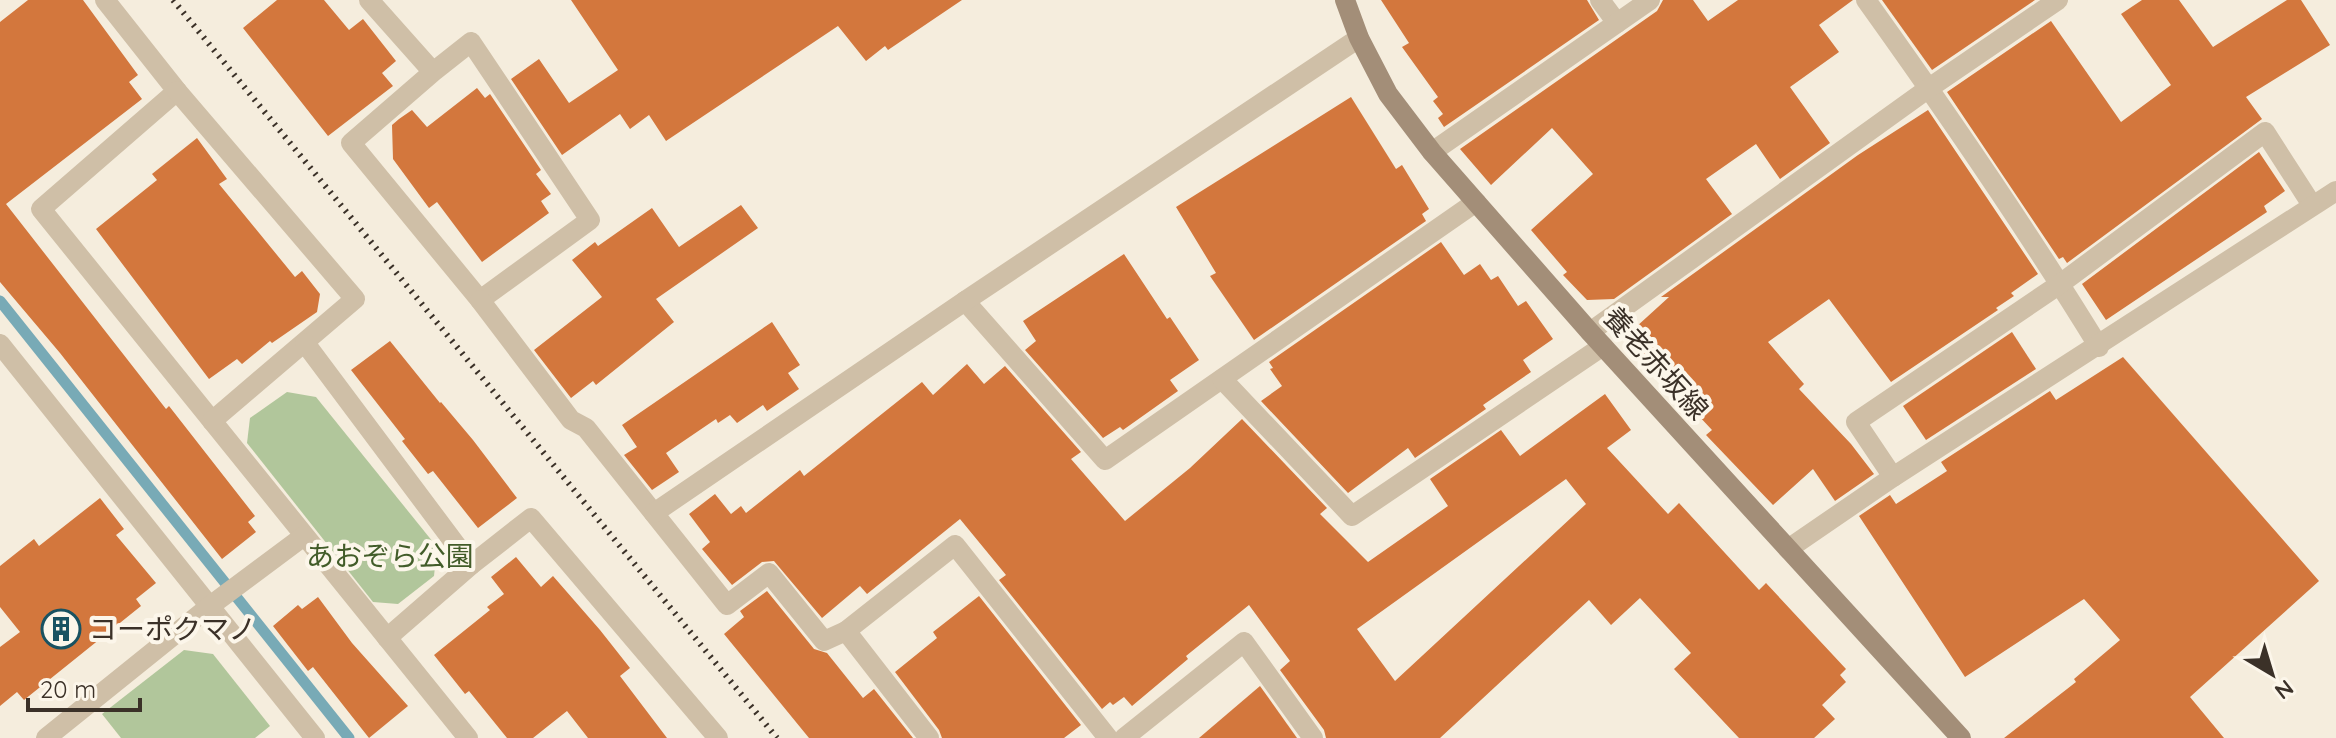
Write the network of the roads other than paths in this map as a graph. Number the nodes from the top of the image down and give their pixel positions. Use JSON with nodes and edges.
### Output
{"nodes":[{"id":1,"x":105,"y":0,"type":"edge"},
{"id":2,"x":369,"y":0,"type":"edge"},
{"id":3,"x":1345,"y":0,"type":"edge"},
{"id":4,"x":1600,"y":0,"type":"edge"},
{"id":5,"x":1650,"y":0,"type":"edge"},
{"id":6,"x":1866,"y":0,"type":"edge"},
{"id":7,"x":2058,"y":0,"type":"edge"},
{"id":8,"x":1617,"y":23,"type":"junction"},
{"id":9,"x":1359,"y":38,"type":"junction"},
{"id":10,"x":433,"y":72,"type":"junction"},
{"id":11,"x":1929,"y":88,"type":"junction"},
{"id":12,"x":177,"y":91,"type":"junction"},
{"id":13,"x":1432,"y":152,"type":"junction"},
{"id":14,"x":2336,"y":191,"type":"edge"},
{"id":15,"x":1476,"y":202,"type":"junction"},
{"id":16,"x":2312,"y":205,"type":"junction"},
{"id":17,"x":2060,"y":284,"type":"junction"},
{"id":18,"x":480,"y":300,"type":"junction"},
{"id":19,"x":965,"y":301,"type":"junction"},
{"id":20,"x":1596,"y":339,"type":"junction"},
{"id":21,"x":305,"y":343,"type":"junction"},
{"id":22,"x":0,"y":344,"type":"edge"},
{"id":23,"x":2099,"y":347,"type":"junction"},
{"id":24,"x":1222,"y":379,"type":"junction"},
{"id":25,"x":212,"y":421,"type":"junction"},
{"id":26,"x":1893,"y":477,"type":"junction"},
{"id":27,"x":654,"y":513,"type":"junction"},
{"id":28,"x":304,"y":536,"type":"junction"},
{"id":29,"x":1788,"y":549,"type":"junction"},
{"id":30,"x":471,"y":565,"type":"junction"},
{"id":31,"x":213,"y":604,"type":"junction"},
{"id":32,"x":846,"y":631,"type":"junction"},
{"id":33,"x":387,"y":638,"type":"junction"},
{"id":34,"x":46,"y":738,"type":"edge"},
{"id":35,"x":315,"y":738,"type":"edge"},
{"id":36,"x":468,"y":738,"type":"edge"},
{"id":37,"x":718,"y":738,"type":"edge"},
{"id":38,"x":929,"y":738,"type":"edge"},
{"id":39,"x":1108,"y":738,"type":"edge"},
{"id":40,"x":1124,"y":738,"type":"edge"},
{"id":41,"x":1313,"y":738,"type":"edge"},
{"id":42,"x":1961,"y":738,"type":"edge"}],
"edges":[{"from":1,"to":12,"type":"street"},
{"from":2,"to":10,"type":"street"},
{"from":3,"to":9,"type":"main road","name":"養老赤坂線"},
{"from":4,"to":8,"type":"street"},
{"from":5,"to":8,"type":"street"},
{"from":6,"to":11,"type":"street"},
{"from":7,"to":11,"type":"street"},
{"from":8,"to":13,"type":"street"},
{"from":9,"to":13,"type":"main road","name":"養老赤坂線"},
{"from":9,"to":19,"type":"street"},
{"from":10,"to":18,"type":"street"},
{"from":10,"to":18,"type":"street"},
{"from":11,"to":17,"type":"street"},
{"from":11,"to":20,"type":"street"},
{"from":12,"to":21,"type":"street"},
{"from":12,"to":25,"type":"street"},
{"from":13,"to":15,"type":"main road","name":"養老赤坂線"},
{"from":14,"to":16,"type":"street"},
{"from":15,"to":20,"type":"main road","name":"養老赤坂線"},
{"from":15,"to":24,"type":"street"},
{"from":16,"to":17,"type":"street"},
{"from":16,"to":23,"type":"street"},
{"from":17,"to":23,"type":"street"},
{"from":17,"to":26,"type":"street"},
{"from":18,"to":27,"type":"street"},
{"from":19,"to":24,"type":"street"},
{"from":19,"to":27,"type":"street"},
{"from":20,"to":24,"type":"street"},
{"from":20,"to":29,"type":"main road","name":"養老赤坂線"},
{"from":21,"to":25,"type":"street"},
{"from":21,"to":30,"type":"street"},
{"from":22,"to":31,"type":"street"},
{"from":23,"to":26,"type":"street"},
{"from":25,"to":28,"type":"street"},
{"from":26,"to":29,"type":"street"},
{"from":27,"to":32,"type":"street"},
{"from":28,"to":31,"type":"street"},
{"from":28,"to":33,"type":"street"},
{"from":29,"to":42,"type":"main road","name":"養老赤坂線"},
{"from":30,"to":33,"type":"street"},
{"from":30,"to":37,"type":"street"},
{"from":31,"to":34,"type":"street"},
{"from":31,"to":35,"type":"street"},
{"from":32,"to":38,"type":"street"},
{"from":32,"to":39,"type":"street"},
{"from":33,"to":36,"type":"street"},
{"from":40,"to":41,"type":"street"}]}
